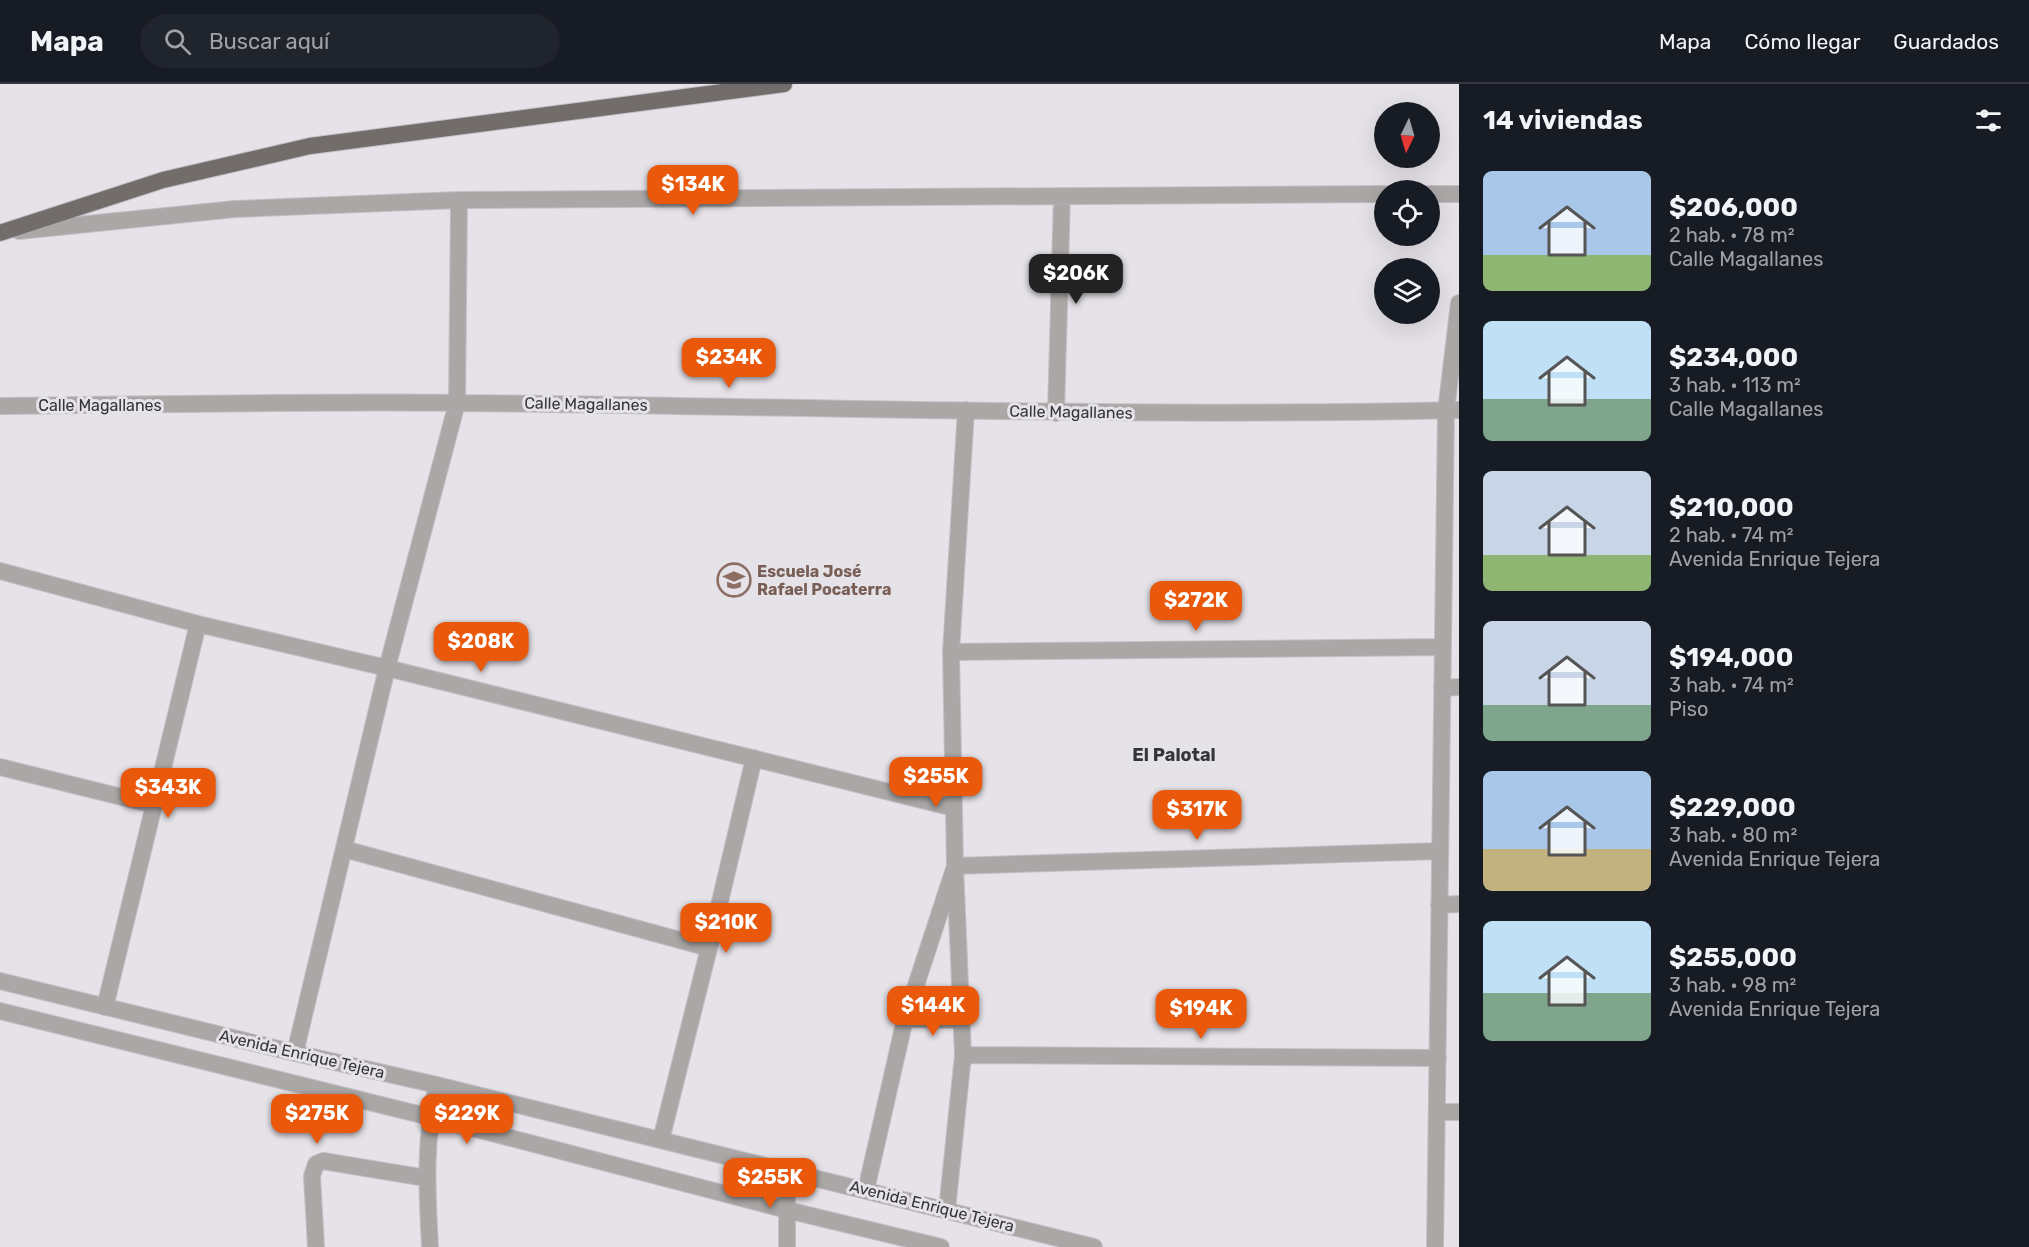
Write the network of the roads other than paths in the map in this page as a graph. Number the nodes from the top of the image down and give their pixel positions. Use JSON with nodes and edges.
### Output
{"nodes":[{"id":1,"x":784,"y":84,"type":"edge"},
{"id":2,"x":1374,"y":194,"type":"edge"},
{"id":3,"x":1440,"y":194,"type":"edge"},
{"id":4,"x":1459,"y":194,"type":"edge"},
{"id":5,"x":1062,"y":196,"type":"junction"},
{"id":6,"x":459,"y":200,"type":"junction"},
{"id":7,"x":0,"y":233,"type":"edge"},
{"id":8,"x":1459,"y":303,"type":"edge"},
{"id":9,"x":457,"y":403,"type":"junction"},
{"id":10,"x":0,"y":406,"type":"edge"},
{"id":11,"x":966,"y":410,"type":"junction"},
{"id":12,"x":1452,"y":410,"type":"edge"},
{"id":13,"x":1056,"y":413,"type":"junction"},
{"id":14,"x":0,"y":571,"type":"edge"},
{"id":15,"x":1451,"y":582,"type":"edge"},
{"id":16,"x":198,"y":624,"type":"junction"},
{"id":17,"x":1443,"y":647,"type":"junction"},
{"id":18,"x":951,"y":652,"type":"junction"},
{"id":19,"x":387,"y":668,"type":"junction"},
{"id":20,"x":1451,"y":688,"type":"edge"},
{"id":21,"x":754,"y":758,"type":"junction"},
{"id":22,"x":0,"y":767,"type":"edge"},
{"id":23,"x":154,"y":805,"type":"junction"},
{"id":24,"x":954,"y":808,"type":"junction"},
{"id":25,"x":344,"y":849,"type":"junction"},
{"id":26,"x":1440,"y":851,"type":"junction"},
{"id":27,"x":955,"y":866,"type":"junction"},
{"id":28,"x":1459,"y":904,"type":"edge"},
{"id":29,"x":1439,"y":905,"type":"junction"},
{"id":30,"x":709,"y":948,"type":"junction"},
{"id":31,"x":0,"y":981,"type":"edge"},
{"id":32,"x":105,"y":1007,"type":"junction"},
{"id":33,"x":0,"y":1011,"type":"edge"},
{"id":34,"x":904,"y":1019,"type":"junction"},
{"id":35,"x":962,"y":1020,"type":"junction"},
{"id":36,"x":295,"y":1053,"type":"junction"},
{"id":37,"x":963,"y":1055,"type":"junction"},
{"id":38,"x":1438,"y":1058,"type":"junction"},
{"id":39,"x":437,"y":1085,"type":"junction"},
{"id":40,"x":1437,"y":1112,"type":"junction"},
{"id":41,"x":1459,"y":1112,"type":"edge"},
{"id":42,"x":430,"y":1117,"type":"junction"},
{"id":43,"x":661,"y":1140,"type":"junction"},
{"id":44,"x":787,"y":1171,"type":"junction"},
{"id":45,"x":426,"y":1178,"type":"junction"},
{"id":46,"x":866,"y":1190,"type":"junction"},
{"id":47,"x":946,"y":1209,"type":"junction"},
{"id":48,"x":787,"y":1210,"type":"junction"},
{"id":49,"x":316,"y":1247,"type":"edge"},
{"id":50,"x":430,"y":1247,"type":"edge"},
{"id":51,"x":787,"y":1247,"type":"edge"},
{"id":52,"x":941,"y":1247,"type":"edge"},
{"id":53,"x":1094,"y":1247,"type":"edge"},
{"id":54,"x":1435,"y":1247,"type":"edge"}],
"edges":[{"from":1,"to":7,"type":"highway"},
{"from":2,"to":5,"type":"street"},
{"from":3,"to":4,"type":"street"},
{"from":5,"to":6,"type":"street"},
{"from":5,"to":13,"type":"street"},
{"from":6,"to":7,"type":"street"},
{"from":6,"to":9,"type":"street"},
{"from":8,"to":12,"type":"street"},
{"from":9,"to":10,"type":"street","name":"Calle Magallanes"},
{"from":9,"to":11,"type":"street","name":"Calle Magallanes"},
{"from":9,"to":19,"type":"street"},
{"from":11,"to":13,"type":"street","name":"Calle Magallanes"},
{"from":11,"to":18,"type":"street"},
{"from":12,"to":13,"type":"street","name":"Calle Magallanes"},
{"from":12,"to":15,"type":"street"},
{"from":14,"to":16,"type":"street"},
{"from":15,"to":17,"type":"street"},
{"from":16,"to":19,"type":"street"},
{"from":16,"to":23,"type":"street"},
{"from":17,"to":18,"type":"street"},
{"from":17,"to":20,"type":"street"},
{"from":18,"to":24,"type":"street"},
{"from":19,"to":21,"type":"street"},
{"from":19,"to":25,"type":"street"},
{"from":20,"to":26,"type":"street"},
{"from":21,"to":24,"type":"street"},
{"from":21,"to":30,"type":"street"},
{"from":22,"to":23,"type":"street"},
{"from":23,"to":32,"type":"street"},
{"from":24,"to":27,"type":"street"},
{"from":25,"to":30,"type":"street"},
{"from":25,"to":36,"type":"street"},
{"from":26,"to":27,"type":"street"},
{"from":26,"to":29,"type":"street"},
{"from":27,"to":34,"type":"street"},
{"from":27,"to":35,"type":"street"},
{"from":28,"to":29,"type":"street"},
{"from":29,"to":38,"type":"street"},
{"from":30,"to":43,"type":"street"},
{"from":31,"to":32,"type":"street","name":"Avenida Enrique Tejera"},
{"from":32,"to":36,"type":"street","name":"Avenida Enrique Tejera"},
{"from":33,"to":42,"type":"street","name":"Avenida Enrique Tejera"},
{"from":34,"to":35,"type":"street"},
{"from":34,"to":46,"type":"street"},
{"from":35,"to":37,"type":"street"},
{"from":36,"to":39,"type":"street","name":"Avenida Enrique Tejera"},
{"from":37,"to":38,"type":"street"},
{"from":37,"to":47,"type":"street"},
{"from":38,"to":40,"type":"street"},
{"from":39,"to":42,"type":"street"},
{"from":39,"to":43,"type":"street","name":"Avenida Enrique Tejera"},
{"from":40,"to":41,"type":"street"},
{"from":40,"to":54,"type":"street"},
{"from":42,"to":45,"type":"street"},
{"from":42,"to":48,"type":"street","name":"Avenida Enrique Tejera"},
{"from":43,"to":44,"type":"street","name":"Avenida Enrique Tejera"},
{"from":44,"to":46,"type":"street","name":"Avenida Enrique Tejera"},
{"from":44,"to":48,"type":"street"},
{"from":45,"to":49,"type":"street"},
{"from":45,"to":50,"type":"street"},
{"from":46,"to":47,"type":"street","name":"Avenida Enrique Tejera"},
{"from":47,"to":53,"type":"street","name":"Avenida Enrique Tejera"},
{"from":48,"to":51,"type":"street"},
{"from":48,"to":52,"type":"street","name":"Avenida Enrique Tejera"}]}
